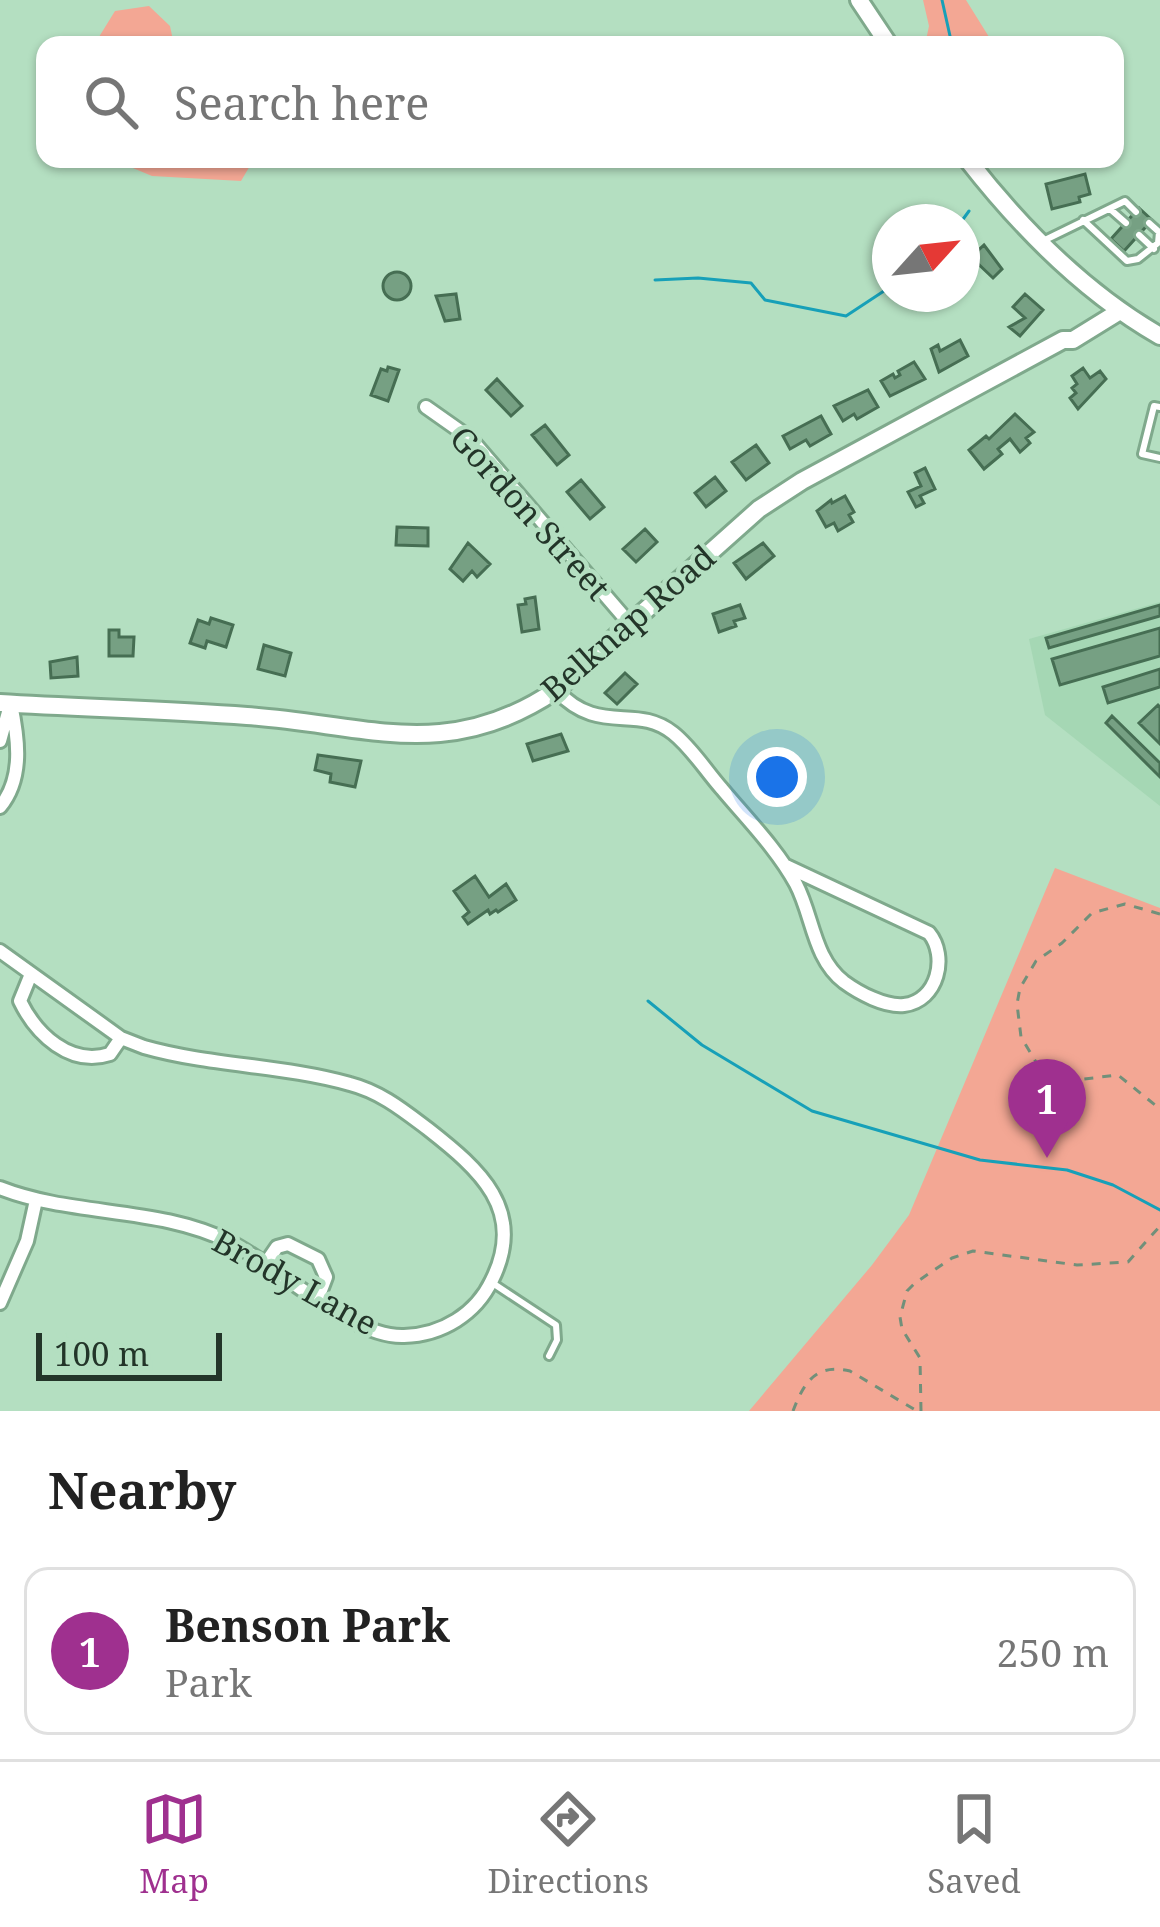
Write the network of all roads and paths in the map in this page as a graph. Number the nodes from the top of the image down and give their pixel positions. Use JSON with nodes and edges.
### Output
{"nodes":[{"id":1,"x":859,"y":0,"type":"edge"},
{"id":2,"x":883,"y":36,"type":"edge"},
{"id":3,"x":975,"y":168,"type":"edge"},
{"id":4,"x":1110,"y":208,"type":"junction"},
{"id":5,"x":1136,"y":212,"type":"dead end"},
{"id":6,"x":1083,"y":220,"type":"junction"},
{"id":7,"x":1126,"y":223,"type":"dead end"},
{"id":8,"x":1149,"y":223,"type":"dead end"},
{"id":9,"x":1139,"y":235,"type":"dead end"},
{"id":10,"x":1042,"y":242,"type":"junction"},
{"id":11,"x":1154,"y":249,"type":"junction"},
{"id":12,"x":1120,"y":311,"type":"junction"},
{"id":13,"x":1160,"y":336,"type":"edge"},
{"id":14,"x":426,"y":406,"type":"dead end"},
{"id":15,"x":1160,"y":407,"type":"edge"},
{"id":16,"x":1160,"y":458,"type":"edge"},
{"id":17,"x":630,"y":624,"type":"junction"},
{"id":18,"x":556,"y":690,"type":"junction"},
{"id":19,"x":5,"y":704,"type":"edge"},
{"id":20,"x":0,"y":741,"type":"edge"},
{"id":21,"x":0,"y":807,"type":"edge"},
{"id":22,"x":786,"y":866,"type":"junction"},
{"id":23,"x":1160,"y":914,"type":"edge"},
{"id":24,"x":0,"y":951,"type":"edge"},
{"id":25,"x":31,"y":974,"type":"junction"},
{"id":26,"x":122,"y":1038,"type":"junction"},
{"id":27,"x":1160,"y":1108,"type":"edge"},
{"id":28,"x":0,"y":1188,"type":"edge"},
{"id":29,"x":36,"y":1200,"type":"junction"},
{"id":30,"x":1160,"y":1226,"type":"edge"},
{"id":31,"x":266,"y":1262,"type":"junction"},
{"id":32,"x":491,"y":1282,"type":"junction"},
{"id":33,"x":319,"y":1298,"type":"junction"},
{"id":34,"x":0,"y":1304,"type":"edge"},
{"id":35,"x":549,"y":1356,"type":"dead end"},
{"id":36,"x":794,"y":1411,"type":"edge"},
{"id":37,"x":919,"y":1411,"type":"edge"}],
"edges":[{"from":1,"to":2,"type":"street"},
{"from":3,"to":10,"type":"street"},
{"from":4,"to":5,"type":"lane"},
{"from":4,"to":6,"type":"lane"},
{"from":4,"to":7,"type":"lane"},
{"from":6,"to":10,"type":"lane"},
{"from":6,"to":11,"type":"lane"},
{"from":8,"to":11,"type":"lane"},
{"from":9,"to":11,"type":"lane"},
{"from":10,"to":12,"type":"street"},
{"from":12,"to":13,"type":"street"},
{"from":12,"to":17,"type":"street","name":"Belknap Road"},
{"from":14,"to":17,"type":"street","name":"Gordon Street"},
{"from":15,"to":16,"type":"lane"},
{"from":17,"to":18,"type":"street","name":"Belknap Road"},
{"from":18,"to":19,"type":"street","name":"Belknap Road"},
{"from":18,"to":22,"type":"street"},
{"from":19,"to":20,"type":"street"},
{"from":19,"to":21,"type":"street"},
{"from":22,"to":22,"type":"street"},
{"from":23,"to":27,"type":"path"},
{"from":24,"to":25,"type":"street"},
{"from":25,"to":26,"type":"street"},
{"from":25,"to":26,"type":"street"},
{"from":26,"to":32,"type":"street"},
{"from":28,"to":29,"type":"street","name":"Brody Lane"},
{"from":29,"to":31,"type":"street","name":"Brody Lane"},
{"from":29,"to":34,"type":"street"},
{"from":30,"to":37,"type":"path"},
{"from":31,"to":33,"type":"street","name":"Brody Lane"},
{"from":31,"to":33,"type":"street"},
{"from":32,"to":33,"type":"street","name":"Brody Lane"},
{"from":32,"to":35,"type":"lane"},
{"from":36,"to":37,"type":"path"}]}
